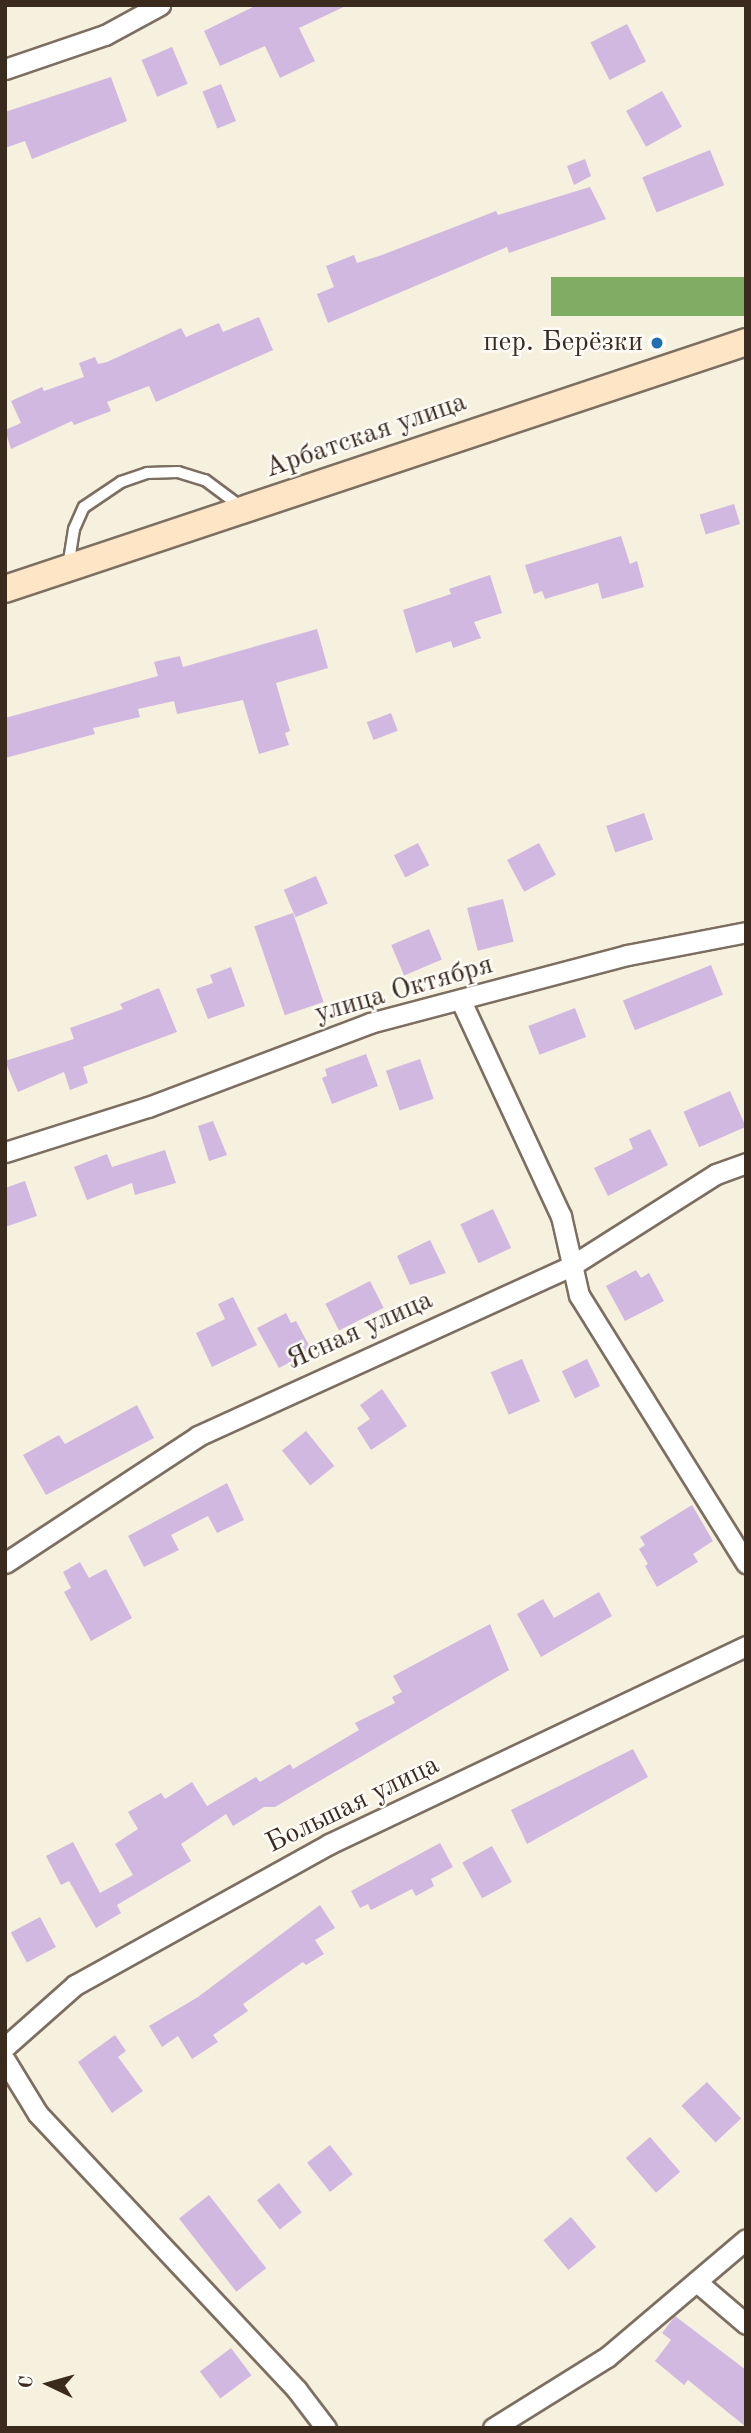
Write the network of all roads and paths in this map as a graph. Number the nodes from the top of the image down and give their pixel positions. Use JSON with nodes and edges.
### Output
{"nodes":[{"id":1,"x":160,"y":5,"type":"edge"},
{"id":2,"x":5,"y":69,"type":"edge"},
{"id":3,"x":746,"y":342,"type":"edge"},
{"id":4,"x":246,"y":510,"type":"junction"},
{"id":5,"x":68,"y":570,"type":"junction"},
{"id":6,"x":5,"y":589,"type":"edge"},
{"id":7,"x":746,"y":932,"type":"edge"},
{"id":8,"x":462,"y":1003,"type":"junction"},
{"id":9,"x":5,"y":1153,"type":"edge"},
{"id":10,"x":746,"y":1163,"type":"edge"},
{"id":11,"x":571,"y":1266,"type":"junction"},
{"id":12,"x":5,"y":1563,"type":"edge"},
{"id":13,"x":746,"y":1563,"type":"edge"},
{"id":14,"x":746,"y":1646,"type":"edge"},
{"id":15,"x":5,"y":2048,"type":"edge"},
{"id":16,"x":5,"y":2060,"type":"edge"},
{"id":17,"x":746,"y":2239,"type":"edge"},
{"id":18,"x":698,"y":2283,"type":"junction"},
{"id":19,"x":746,"y":2324,"type":"edge"},
{"id":20,"x":326,"y":2428,"type":"edge"},
{"id":21,"x":493,"y":2428,"type":"edge"}],
"edges":[{"from":1,"to":2,"type":"street"},
{"from":3,"to":4,"type":"main road","name":"Арбатская улица"},
{"from":4,"to":5,"type":"main road","name":"Арбатская улица"},
{"from":4,"to":5,"type":"lane"},
{"from":5,"to":6,"type":"main road","name":"Арбатская улица"},
{"from":7,"to":8,"type":"street","name":"улица Октября"},
{"from":8,"to":9,"type":"street","name":"улица Октября"},
{"from":8,"to":11,"type":"street"},
{"from":10,"to":11,"type":"street","name":"Ясная улица"},
{"from":11,"to":12,"type":"street","name":"Ясная улица"},
{"from":11,"to":13,"type":"street"},
{"from":14,"to":15,"type":"street","name":"Большая улица"},
{"from":16,"to":20,"type":"street"},
{"from":17,"to":18,"type":"street"},
{"from":18,"to":19,"type":"street"},
{"from":18,"to":21,"type":"street"}]}
